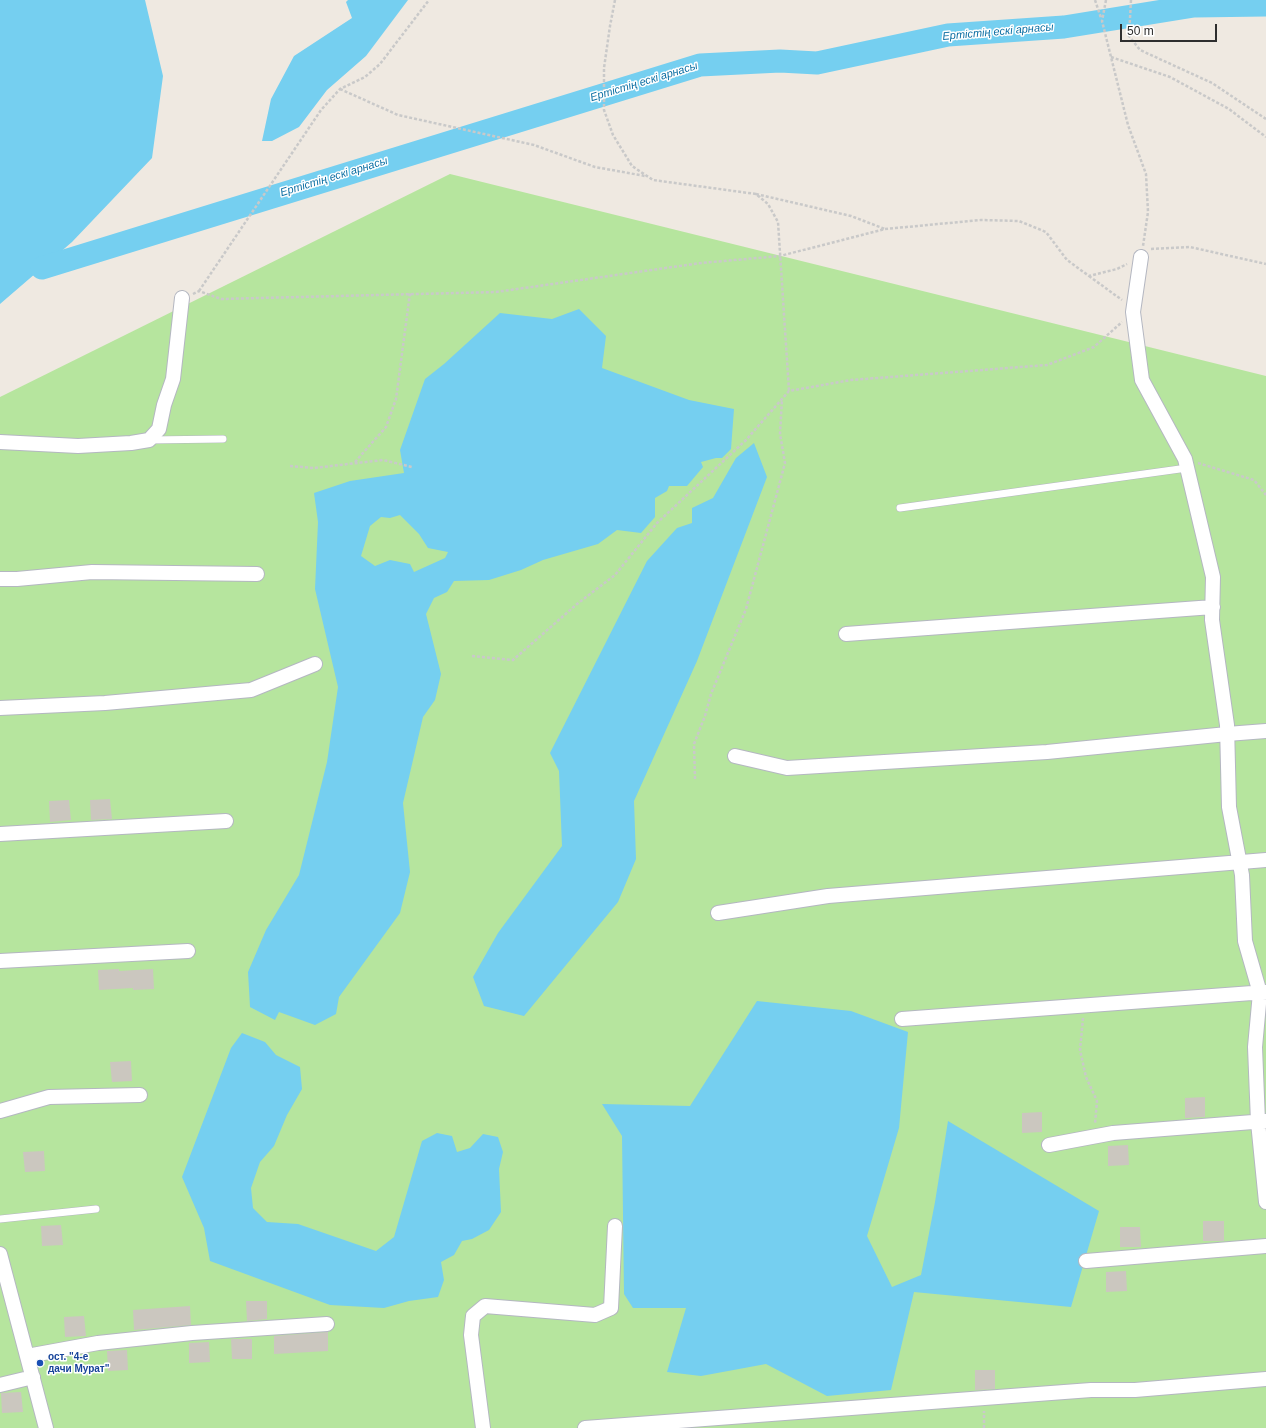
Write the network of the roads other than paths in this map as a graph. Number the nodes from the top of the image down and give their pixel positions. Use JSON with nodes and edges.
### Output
{"nodes":[{"id":1,"x":1142,"y":253,"type":"road end"},
{"id":2,"x":182,"y":298,"type":"road end"},
{"id":3,"x":223,"y":439,"type":"dead end"},
{"id":4,"x":149,"y":440,"type":"junction"},
{"id":5,"x":0,"y":442,"type":"edge"},
{"id":6,"x":1186,"y":464,"type":"junction"},
{"id":7,"x":900,"y":508,"type":"dead end"},
{"id":8,"x":257,"y":574,"type":"dead end"},
{"id":9,"x":0,"y":579,"type":"edge"},
{"id":10,"x":1213,"y":608,"type":"junction"},
{"id":11,"x":846,"y":634,"type":"dead end"},
{"id":12,"x":315,"y":664,"type":"dead end"},
{"id":13,"x":0,"y":708,"type":"edge"},
{"id":14,"x":1266,"y":732,"type":"edge"},
{"id":15,"x":1227,"y":734,"type":"junction"},
{"id":16,"x":735,"y":756,"type":"dead end"},
{"id":17,"x":226,"y":821,"type":"dead end"},
{"id":18,"x":0,"y":834,"type":"edge"},
{"id":19,"x":1266,"y":860,"type":"edge"},
{"id":20,"x":1240,"y":862,"type":"junction"},
{"id":21,"x":718,"y":913,"type":"dead end"},
{"id":22,"x":188,"y":951,"type":"dead end"},
{"id":23,"x":0,"y":962,"type":"edge"},
{"id":24,"x":1263,"y":992,"type":"edge"},
{"id":25,"x":902,"y":1019,"type":"dead end"},
{"id":26,"x":140,"y":1095,"type":"dead end"},
{"id":27,"x":0,"y":1111,"type":"edge"},
{"id":28,"x":1262,"y":1121,"type":"edge"},
{"id":29,"x":1049,"y":1145,"type":"dead end"},
{"id":30,"x":1266,"y":1202,"type":"edge"},
{"id":31,"x":96,"y":1209,"type":"dead end"},
{"id":32,"x":0,"y":1219,"type":"edge"},
{"id":33,"x":615,"y":1226,"type":"dead end"},
{"id":34,"x":1266,"y":1246,"type":"edge"},
{"id":35,"x":0,"y":1254,"type":"edge"},
{"id":36,"x":1086,"y":1260,"type":"dead end"},
{"id":37,"x":328,"y":1324,"type":"dead end"},
{"id":38,"x":27,"y":1356,"type":"junction"},
{"id":39,"x":33,"y":1377,"type":"junction"},
{"id":40,"x":1266,"y":1379,"type":"edge"},
{"id":41,"x":0,"y":1385,"type":"edge"},
{"id":42,"x":46,"y":1428,"type":"edge"},
{"id":43,"x":483,"y":1428,"type":"edge"},
{"id":44,"x":585,"y":1428,"type":"edge"}],
"edges":[{"from":1,"to":6,"type":"street"},
{"from":2,"to":4,"type":"street"},
{"from":3,"to":4,"type":"lane"},
{"from":4,"to":5,"type":"street"},
{"from":6,"to":7,"type":"lane"},
{"from":6,"to":10,"type":"street"},
{"from":8,"to":9,"type":"street"},
{"from":10,"to":11,"type":"street"},
{"from":10,"to":15,"type":"street"},
{"from":12,"to":13,"type":"street"},
{"from":14,"to":15,"type":"street"},
{"from":15,"to":16,"type":"street"},
{"from":15,"to":20,"type":"street"},
{"from":17,"to":18,"type":"street"},
{"from":19,"to":20,"type":"street"},
{"from":20,"to":21,"type":"street"},
{"from":20,"to":24,"type":"street"},
{"from":22,"to":23,"type":"street"},
{"from":24,"to":25,"type":"street"},
{"from":24,"to":28,"type":"street"},
{"from":26,"to":27,"type":"street"},
{"from":28,"to":29,"type":"street"},
{"from":28,"to":30,"type":"street"},
{"from":31,"to":32,"type":"lane"},
{"from":33,"to":43,"type":"street"},
{"from":34,"to":36,"type":"street"},
{"from":35,"to":38,"type":"street"},
{"from":37,"to":38,"type":"street"},
{"from":38,"to":39,"type":"street"},
{"from":39,"to":41,"type":"street"},
{"from":39,"to":42,"type":"street"},
{"from":40,"to":44,"type":"street"}]}
